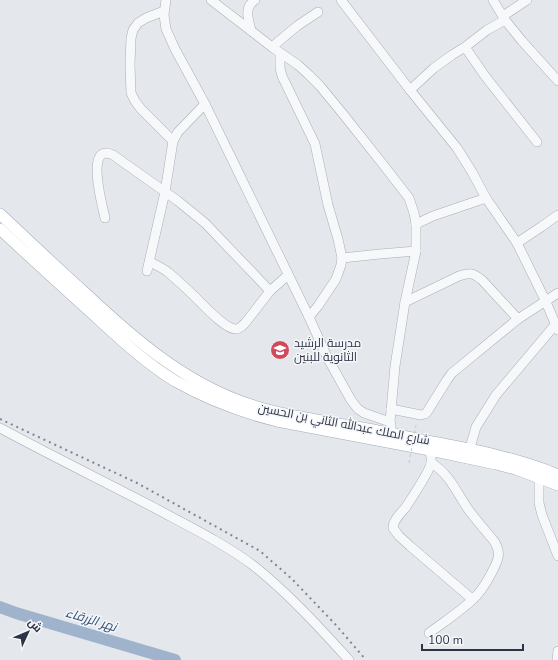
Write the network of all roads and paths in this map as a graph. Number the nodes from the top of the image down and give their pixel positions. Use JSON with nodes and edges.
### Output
{"nodes":[{"id":1,"x":166,"y":0,"type":"edge"},
{"id":2,"x":211,"y":0,"type":"edge"},
{"id":3,"x":255,"y":0,"type":"edge"},
{"id":4,"x":341,"y":0,"type":"edge"},
{"id":5,"x":493,"y":0,"type":"edge"},
{"id":6,"x":527,"y":0,"type":"edge"},
{"id":7,"x":164,"y":11,"type":"junction"},
{"id":8,"x":318,"y":12,"type":"dead end"},
{"id":9,"x":504,"y":18,"type":"junction"},
{"id":10,"x":251,"y":30,"type":"junction"},
{"id":11,"x":272,"y":47,"type":"junction"},
{"id":12,"x":465,"y":47,"type":"junction"},
{"id":13,"x":280,"y":53,"type":"junction"},
{"id":14,"x":558,"y":81,"type":"edge"},
{"id":15,"x":410,"y":90,"type":"junction"},
{"id":16,"x":205,"y":104,"type":"junction"},
{"id":17,"x":173,"y":142,"type":"junction"},
{"id":18,"x":537,"y":142,"type":"dead end"},
{"id":19,"x":165,"y":192,"type":"junction"},
{"id":20,"x":486,"y":198,"type":"junction"},
{"id":21,"x":0,"y":214,"type":"edge"},
{"id":22,"x":558,"y":215,"type":"edge"},
{"id":23,"x":106,"y":218,"type":"dead end"},
{"id":24,"x":416,"y":224,"type":"junction"},
{"id":25,"x":0,"y":229,"type":"edge"},
{"id":26,"x":517,"y":243,"type":"junction"},
{"id":27,"x":416,"y":251,"type":"junction"},
{"id":28,"x":342,"y":258,"type":"junction"},
{"id":29,"x":150,"y":262,"type":"junction"},
{"id":30,"x":147,"y":271,"type":"dead end"},
{"id":31,"x":288,"y":275,"type":"junction"},
{"id":32,"x":270,"y":291,"type":"junction"},
{"id":33,"x":558,"y":293,"type":"edge"},
{"id":34,"x":405,"y":302,"type":"junction"},
{"id":35,"x":546,"y":302,"type":"junction"},
{"id":36,"x":99,"y":313,"type":"junction"},
{"id":37,"x":309,"y":317,"type":"junction"},
{"id":38,"x":518,"y":319,"type":"junction"},
{"id":39,"x":557,"y":327,"type":"edge"},
{"id":40,"x":391,"y":409,"type":"junction"},
{"id":41,"x":416,"y":425,"type":"dead end"},
{"id":42,"x":0,"y":428,"type":"edge"},
{"id":43,"x":390,"y":428,"type":"junction"},
{"id":44,"x":470,"y":448,"type":"junction"},
{"id":45,"x":430,"y":450,"type":"junction"},
{"id":46,"x":409,"y":463,"type":"dead end"},
{"id":47,"x":431,"y":463,"type":"junction"},
{"id":48,"x":558,"y":475,"type":"edge"},
{"id":49,"x":539,"y":478,"type":"junction"},
{"id":50,"x":558,"y":485,"type":"edge"},
{"id":51,"x":558,"y":556,"type":"edge"},
{"id":52,"x":472,"y":599,"type":"junction"},
{"id":53,"x":429,"y":633,"type":"dead end"},
{"id":54,"x":558,"y":651,"type":"edge"},
{"id":55,"x":349,"y":660,"type":"edge"},
{"id":56,"x":556,"y":660,"type":"edge"}],
"edges":[{"from":1,"to":7,"type":"street"},
{"from":2,"to":10,"type":"street"},
{"from":3,"to":10,"type":"street"},
{"from":4,"to":15,"type":"street"},
{"from":5,"to":9,"type":"street"},
{"from":6,"to":9,"type":"street"},
{"from":7,"to":16,"type":"street"},
{"from":7,"to":17,"type":"street"},
{"from":8,"to":11,"type":"street"},
{"from":9,"to":12,"type":"street"},
{"from":9,"to":14,"type":"street"},
{"from":10,"to":11,"type":"street"},
{"from":11,"to":13,"type":"street"},
{"from":12,"to":15,"type":"street"},
{"from":12,"to":18,"type":"street"},
{"from":13,"to":24,"type":"street"},
{"from":13,"to":28,"type":"street"},
{"from":15,"to":20,"type":"street"},
{"from":16,"to":17,"type":"street"},
{"from":16,"to":31,"type":"street"},
{"from":17,"to":19,"type":"street"},
{"from":19,"to":23,"type":"street"},
{"from":19,"to":29,"type":"street"},
{"from":19,"to":32,"type":"street"},
{"from":20,"to":24,"type":"street"},
{"from":20,"to":26,"type":"street"},
{"from":21,"to":36,"type":"main road","name":"شارع الملك عبدالله الثاني بن الحسين"},
{"from":22,"to":26,"type":"street"},
{"from":24,"to":27,"type":"street"},
{"from":25,"to":36,"type":"main road","name":"شارع الملك عبدالله الثاني بن الحسين"},
{"from":26,"to":35,"type":"street"},
{"from":27,"to":28,"type":"street"},
{"from":27,"to":34,"type":"street"},
{"from":28,"to":37,"type":"street"},
{"from":29,"to":30,"type":"street"},
{"from":29,"to":32,"type":"street"},
{"from":31,"to":32,"type":"street"},
{"from":31,"to":37,"type":"street"},
{"from":33,"to":35,"type":"street"},
{"from":34,"to":38,"type":"street"},
{"from":34,"to":40,"type":"street"},
{"from":35,"to":38,"type":"street"},
{"from":35,"to":39,"type":"street"},
{"from":36,"to":43,"type":"main road","name":"شارع الملك عبدالله الثاني بن الحسين"},
{"from":36,"to":45,"type":"main road","name":"شارع الملك عبدالله الثاني بن الحسين"},
{"from":37,"to":43,"type":"street"},
{"from":38,"to":40,"type":"street"},
{"from":39,"to":44,"type":"street"},
{"from":40,"to":43,"type":"street"},
{"from":41,"to":46,"type":"path","bridge":true},
{"from":42,"to":55,"type":"street"},
{"from":43,"to":44,"type":"main road","name":"شارع الملك عبدالله الثاني بن الحسين"},
{"from":44,"to":48,"type":"main road","name":"شارع الملك عبدالله الثاني بن الحسين"},
{"from":45,"to":47,"type":"street"},
{"from":45,"to":49,"type":"main road","name":"شارع الملك عبدالله الثاني بن الحسين"},
{"from":47,"to":52,"type":"street"},
{"from":47,"to":52,"type":"street"},
{"from":49,"to":50,"type":"main road","name":"شارع الملك عبدالله الثاني بن الحسين"},
{"from":49,"to":51,"type":"street"},
{"from":52,"to":53,"type":"street"},
{"from":54,"to":56,"type":"street"}]}
